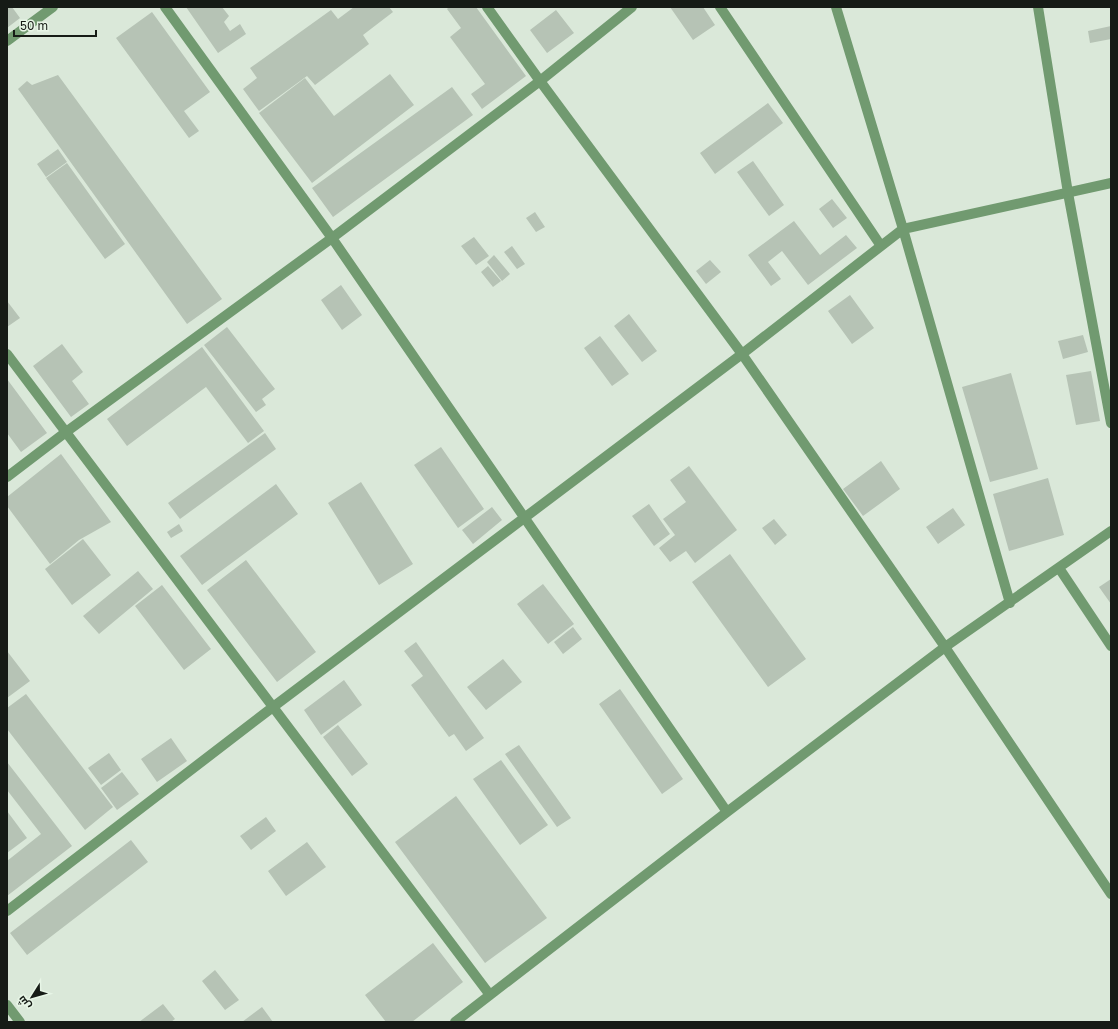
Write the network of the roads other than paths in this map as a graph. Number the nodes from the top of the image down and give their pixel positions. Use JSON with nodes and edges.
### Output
{"nodes":[{"id":1,"x":53,"y":7,"type":"edge"},
{"id":2,"x":165,"y":7,"type":"edge"},
{"id":3,"x":487,"y":7,"type":"edge"},
{"id":4,"x":632,"y":7,"type":"edge"},
{"id":5,"x":720,"y":7,"type":"edge"},
{"id":6,"x":836,"y":7,"type":"edge"},
{"id":7,"x":1038,"y":7,"type":"edge"},
{"id":8,"x":7,"y":41,"type":"edge"},
{"id":9,"x":540,"y":81,"type":"junction"},
{"id":10,"x":1111,"y":182,"type":"edge"},
{"id":11,"x":1068,"y":193,"type":"junction"},
{"id":12,"x":903,"y":229,"type":"junction"},
{"id":13,"x":332,"y":238,"type":"junction"},
{"id":14,"x":881,"y":246,"type":"junction"},
{"id":15,"x":7,"y":354,"type":"edge"},
{"id":16,"x":742,"y":354,"type":"junction"},
{"id":17,"x":1111,"y":423,"type":"edge"},
{"id":18,"x":66,"y":432,"type":"junction"},
{"id":19,"x":7,"y":477,"type":"edge"},
{"id":20,"x":526,"y":518,"type":"junction"},
{"id":21,"x":1111,"y":531,"type":"edge"},
{"id":22,"x":1059,"y":568,"type":"junction"},
{"id":23,"x":1010,"y":603,"type":"junction"},
{"id":24,"x":1111,"y":646,"type":"edge"},
{"id":25,"x":945,"y":647,"type":"junction"},
{"id":26,"x":273,"y":707,"type":"junction"},
{"id":27,"x":727,"y":812,"type":"junction"},
{"id":28,"x":1111,"y":894,"type":"edge"},
{"id":29,"x":7,"y":911,"type":"edge"},
{"id":30,"x":490,"y":995,"type":"junction"},
{"id":31,"x":7,"y":1006,"type":"edge"},
{"id":32,"x":20,"y":1022,"type":"edge"},
{"id":33,"x":455,"y":1022,"type":"edge"}],
"edges":[{"from":1,"to":8,"type":"street"},
{"from":2,"to":13,"type":"street"},
{"from":3,"to":9,"type":"street"},
{"from":4,"to":9,"type":"street"},
{"from":5,"to":14,"type":"street"},
{"from":6,"to":12,"type":"street"},
{"from":7,"to":11,"type":"street"},
{"from":9,"to":13,"type":"street"},
{"from":9,"to":16,"type":"street"},
{"from":10,"to":11,"type":"street"},
{"from":11,"to":12,"type":"street"},
{"from":11,"to":17,"type":"street"},
{"from":12,"to":14,"type":"street"},
{"from":12,"to":23,"type":"street"},
{"from":13,"to":18,"type":"street"},
{"from":13,"to":20,"type":"street"},
{"from":14,"to":16,"type":"street"},
{"from":15,"to":18,"type":"street"},
{"from":16,"to":20,"type":"street"},
{"from":16,"to":25,"type":"street"},
{"from":18,"to":19,"type":"street"},
{"from":18,"to":26,"type":"street"},
{"from":20,"to":26,"type":"street"},
{"from":20,"to":27,"type":"street"},
{"from":21,"to":22,"type":"street"},
{"from":22,"to":23,"type":"street"},
{"from":22,"to":24,"type":"street"},
{"from":23,"to":25,"type":"street"},
{"from":25,"to":27,"type":"street"},
{"from":25,"to":28,"type":"street"},
{"from":26,"to":29,"type":"street"},
{"from":26,"to":30,"type":"street"},
{"from":27,"to":30,"type":"street"},
{"from":30,"to":33,"type":"street"},
{"from":31,"to":32,"type":"street"}]}
